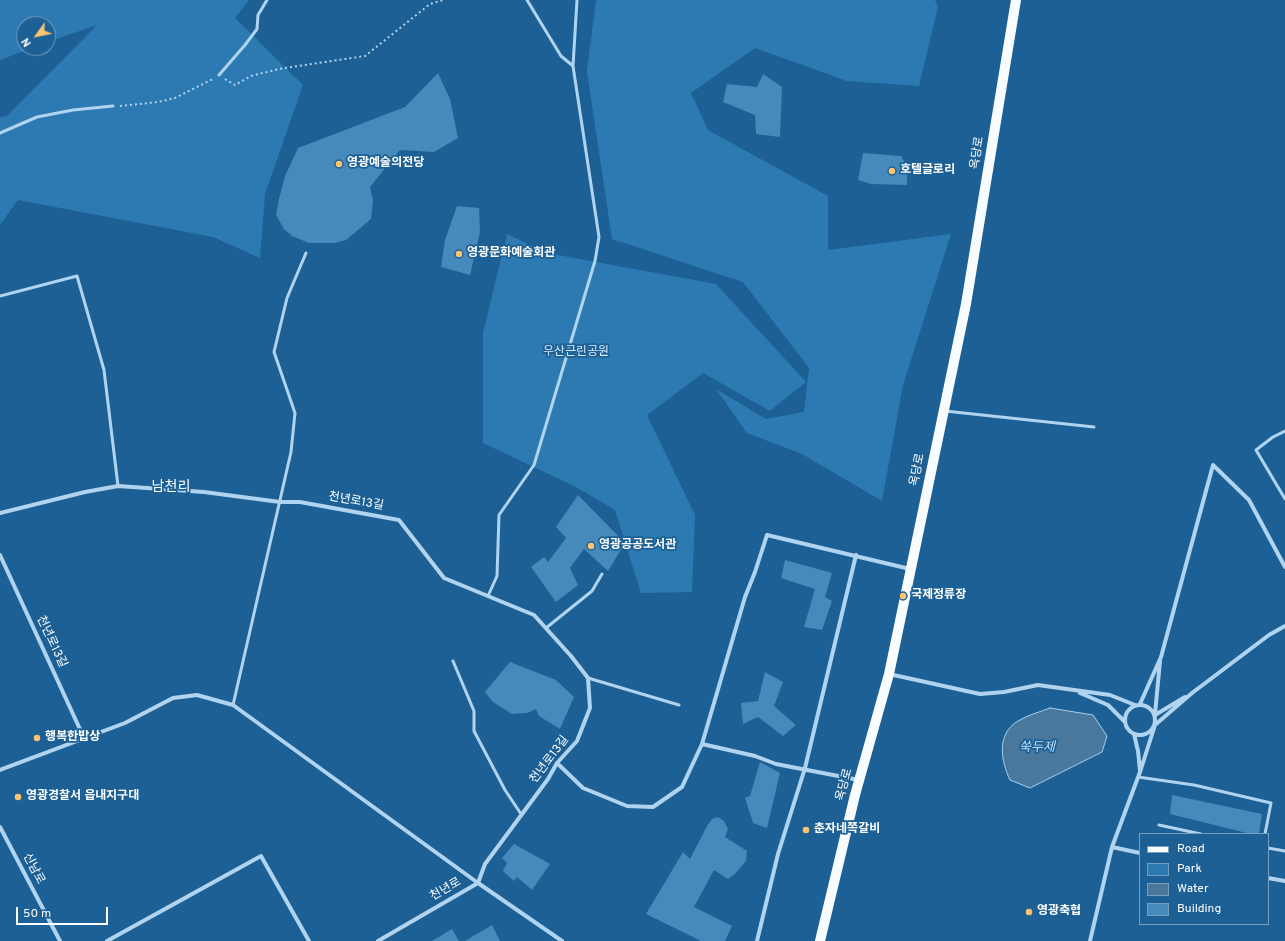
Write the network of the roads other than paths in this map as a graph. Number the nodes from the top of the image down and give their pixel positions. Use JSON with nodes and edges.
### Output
{"nodes":[{"id":1,"x":267,"y":0,"type":"edge"},
{"id":2,"x":527,"y":0,"type":"edge"},
{"id":3,"x":576,"y":0,"type":"edge"},
{"id":4,"x":1016,"y":0,"type":"edge"},
{"id":5,"x":573,"y":66,"type":"junction"},
{"id":6,"x":219,"y":75,"type":"road end"},
{"id":7,"x":113,"y":106,"type":"road end"},
{"id":8,"x":0,"y":133,"type":"edge"},
{"id":9,"x":306,"y":253,"type":"dead end"},
{"id":10,"x":0,"y":296,"type":"edge"},
{"id":11,"x":944,"y":410,"type":"junction"},
{"id":12,"x":1094,"y":427,"type":"dead end"},
{"id":13,"x":1285,"y":431,"type":"edge"},
{"id":14,"x":118,"y":486,"type":"junction"},
{"id":15,"x":1285,"y":499,"type":"edge"},
{"id":16,"x":280,"y":502,"type":"junction"},
{"id":17,"x":0,"y":513,"type":"edge"},
{"id":18,"x":0,"y":555,"type":"edge"},
{"id":19,"x":856,"y":555,"type":"junction"},
{"id":20,"x":1285,"y":566,"type":"edge"},
{"id":21,"x":910,"y":569,"type":"junction"},
{"id":22,"x":602,"y":574,"type":"dead end"},
{"id":23,"x":488,"y":596,"type":"junction"},
{"id":24,"x":1285,"y":626,"type":"edge"},
{"id":25,"x":546,"y":628,"type":"junction"},
{"id":26,"x":1161,"y":657,"type":"junction"},
{"id":27,"x":453,"y":661,"type":"dead end"},
{"id":28,"x":889,"y":674,"type":"junction"},
{"id":29,"x":588,"y":678,"type":"junction"},
{"id":30,"x":1076,"y":691,"type":"junction"},
{"id":31,"x":1192,"y":693,"type":"junction"},
{"id":32,"x":1140,"y":704,"type":"junction"},
{"id":33,"x":233,"y":705,"type":"junction"},
{"id":34,"x":678,"y":705,"type":"dead end"},
{"id":35,"x":1134,"y":705,"type":"junction"},
{"id":36,"x":1155,"y":715,"type":"junction"},
{"id":37,"x":1125,"y":722,"type":"junction"},
{"id":38,"x":1155,"y":725,"type":"junction"},
{"id":39,"x":1134,"y":734,"type":"junction"},
{"id":40,"x":84,"y":738,"type":"junction"},
{"id":41,"x":702,"y":744,"type":"junction"},
{"id":42,"x":557,"y":764,"type":"junction"},
{"id":43,"x":805,"y":768,"type":"junction"},
{"id":44,"x":0,"y":770,"type":"edge"},
{"id":45,"x":1139,"y":775,"type":"junction"},
{"id":46,"x":859,"y":780,"type":"junction"},
{"id":47,"x":521,"y":814,"type":"junction"},
{"id":48,"x":1159,"y":825,"type":"dead end"},
{"id":49,"x":0,"y":828,"type":"edge"},
{"id":50,"x":1196,"y":833,"type":"edge"},
{"id":51,"x":1265,"y":833,"type":"edge"},
{"id":52,"x":1112,"y":847,"type":"junction"},
{"id":53,"x":1269,"y":848,"type":"edge"},
{"id":54,"x":1285,"y":851,"type":"edge"},
{"id":55,"x":1139,"y":853,"type":"edge"},
{"id":56,"x":1269,"y":878,"type":"edge"},
{"id":57,"x":1285,"y":881,"type":"edge"},
{"id":58,"x":478,"y":884,"type":"junction"},
{"id":59,"x":60,"y":941,"type":"edge"},
{"id":60,"x":107,"y":941,"type":"edge"},
{"id":61,"x":309,"y":941,"type":"edge"},
{"id":62,"x":378,"y":941,"type":"edge"},
{"id":63,"x":562,"y":941,"type":"edge"},
{"id":64,"x":757,"y":941,"type":"edge"},
{"id":65,"x":820,"y":941,"type":"edge"},
{"id":66,"x":1090,"y":941,"type":"edge"}],
"edges":[{"from":1,"to":6,"type":"lane"},
{"from":2,"to":5,"type":"lane"},
{"from":3,"to":5,"type":"lane"},
{"from":4,"to":11,"type":"main road","name":"옥당로"},
{"from":5,"to":23,"type":"lane"},
{"from":7,"to":8,"type":"lane"},
{"from":9,"to":16,"type":"lane"},
{"from":10,"to":14,"type":"lane"},
{"from":11,"to":12,"type":"lane"},
{"from":11,"to":21,"type":"main road","name":"옥당로"},
{"from":13,"to":15,"type":"lane"},
{"from":14,"to":16,"type":"street","name":"천년로13길"},
{"from":14,"to":17,"type":"street","name":"천년로13길"},
{"from":16,"to":23,"type":"street","name":"천년로13길"},
{"from":16,"to":33,"type":"lane"},
{"from":18,"to":40,"type":"street","name":"천년로13길"},
{"from":19,"to":21,"type":"street"},
{"from":19,"to":41,"type":"street"},
{"from":19,"to":43,"type":"street"},
{"from":20,"to":26,"type":"street"},
{"from":21,"to":28,"type":"main road","name":"옥당로"},
{"from":22,"to":25,"type":"lane"},
{"from":23,"to":25,"type":"street","name":"천년로13길"},
{"from":24,"to":31,"type":"street"},
{"from":25,"to":29,"type":"street","name":"천년로13길"},
{"from":26,"to":32,"type":"street"},
{"from":26,"to":36,"type":"street"},
{"from":27,"to":47,"type":"lane"},
{"from":28,"to":30,"type":"street"},
{"from":28,"to":46,"type":"main road","name":"옥당로"},
{"from":29,"to":34,"type":"lane"},
{"from":29,"to":42,"type":"street","name":"천년로13길"},
{"from":30,"to":35,"type":"street"},
{"from":30,"to":37,"type":"street"},
{"from":31,"to":36,"type":"street"},
{"from":31,"to":38,"type":"street"},
{"from":32,"to":35,"type":"street"},
{"from":32,"to":36,"type":"street"},
{"from":33,"to":40,"type":"street"},
{"from":33,"to":58,"type":"street"},
{"from":35,"to":37,"type":"street"},
{"from":36,"to":38,"type":"street"},
{"from":37,"to":39,"type":"street"},
{"from":38,"to":39,"type":"street"},
{"from":38,"to":45,"type":"street"},
{"from":39,"to":45,"type":"street"},
{"from":40,"to":44,"type":"street"},
{"from":41,"to":42,"type":"street"},
{"from":41,"to":43,"type":"street"},
{"from":42,"to":47,"type":"street","name":"천년로13길"},
{"from":43,"to":46,"type":"street"},
{"from":43,"to":64,"type":"street"},
{"from":45,"to":51,"type":"lane"},
{"from":45,"to":52,"type":"street"},
{"from":46,"to":65,"type":"main road","name":"옥당로"},
{"from":47,"to":58,"type":"street","name":"천년로13길"},
{"from":48,"to":50,"type":"lane"},
{"from":49,"to":59,"type":"street","name":"신남로"},
{"from":52,"to":55,"type":"street"},
{"from":52,"to":66,"type":"street"},
{"from":53,"to":54,"type":"lane"},
{"from":56,"to":57,"type":"street"},
{"from":58,"to":62,"type":"street","name":"천년로"},
{"from":58,"to":63,"type":"street","name":"천년로"},
{"from":60,"to":61,"type":"street"}]}
